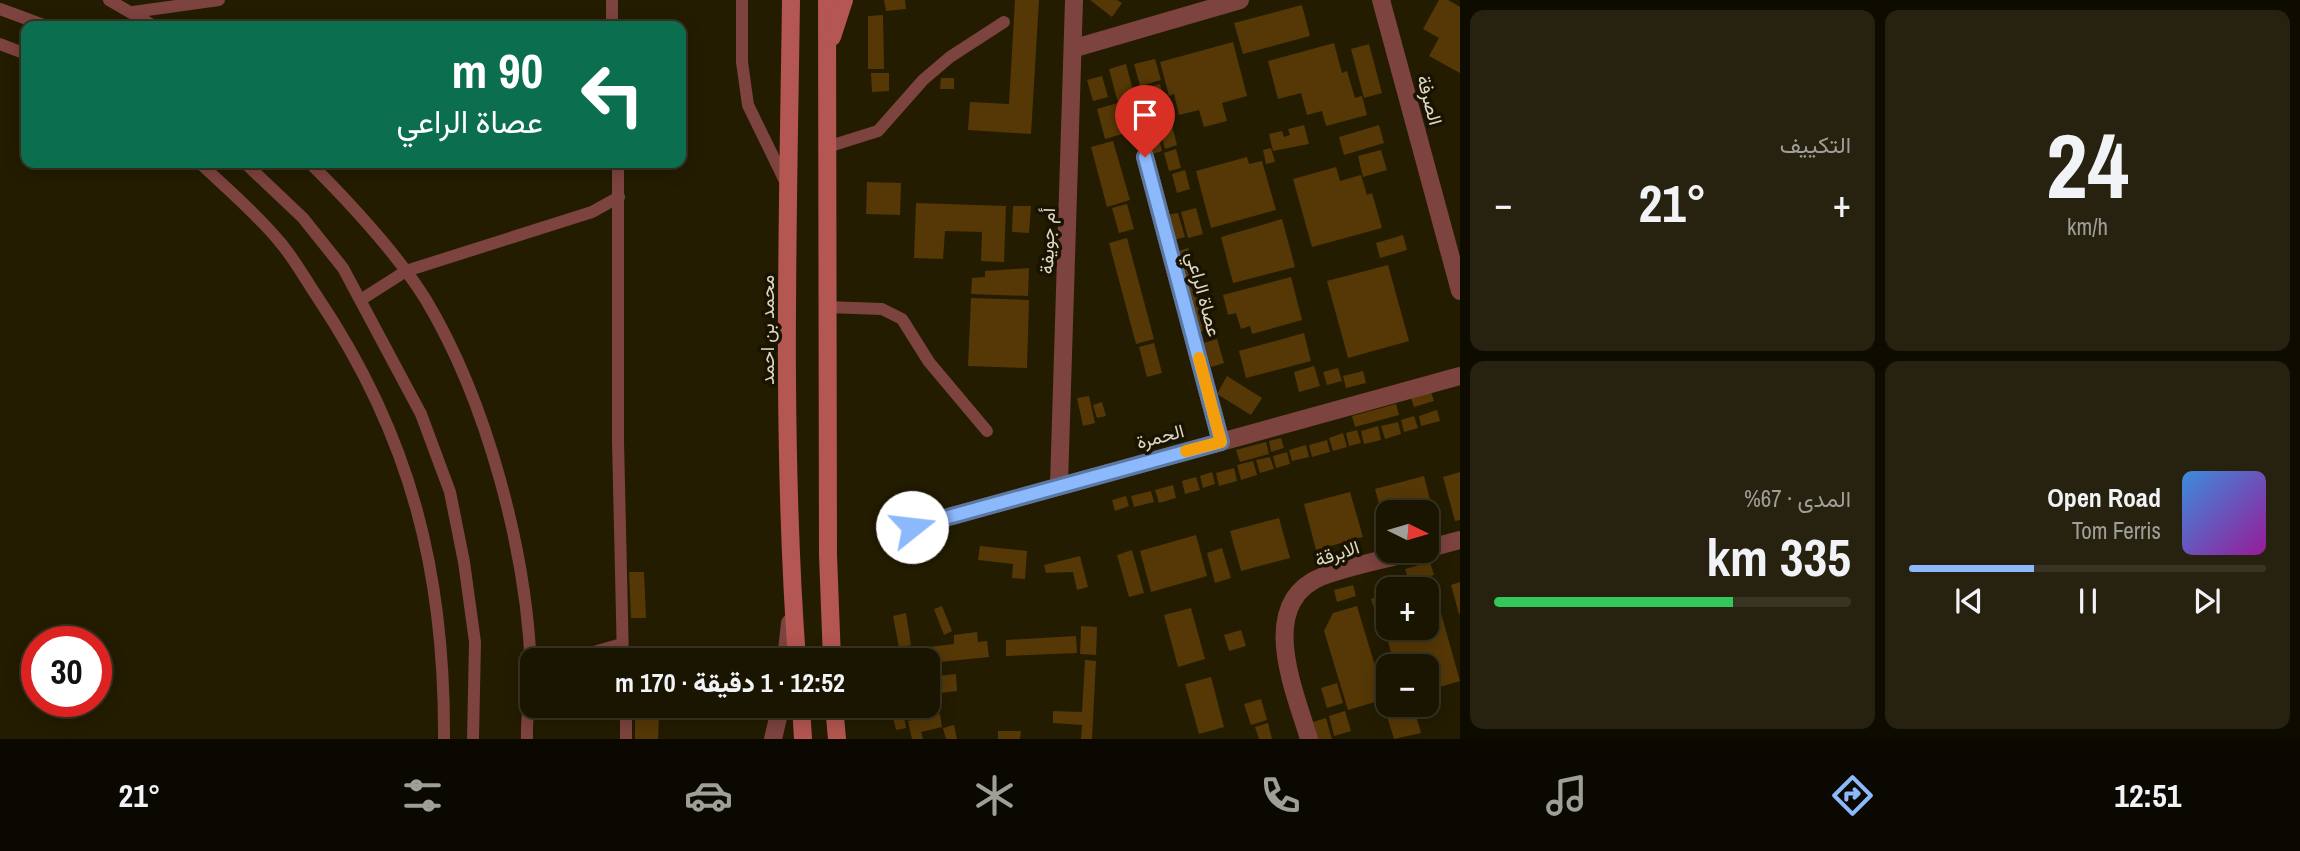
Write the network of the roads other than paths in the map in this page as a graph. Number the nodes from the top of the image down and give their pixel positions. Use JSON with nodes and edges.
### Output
{"nodes":[{"id":1,"x":109,"y":0,"type":"edge"},
{"id":2,"x":219,"y":0,"type":"edge"},
{"id":3,"x":611,"y":0,"type":"edge"},
{"id":4,"x":742,"y":0,"type":"edge"},
{"id":5,"x":791,"y":0,"type":"edge"},
{"id":6,"x":827,"y":0,"type":"edge"},
{"id":7,"x":844,"y":0,"type":"edge"},
{"id":8,"x":1074,"y":0,"type":"edge"},
{"id":9,"x":1240,"y":0,"type":"edge"},
{"id":10,"x":1381,"y":0,"type":"edge"},
{"id":11,"x":0,"y":9,"type":"edge"},
{"id":12,"x":133,"y":12,"type":"junction"},
{"id":13,"x":32,"y":21,"type":"edge"},
{"id":14,"x":146,"y":21,"type":"edge"},
{"id":15,"x":612,"y":21,"type":"edge"},
{"id":16,"x":1004,"y":22,"type":"dead end"},
{"id":17,"x":0,"y":44,"type":"edge"},
{"id":18,"x":1074,"y":48,"type":"junction"},
{"id":19,"x":21,"y":52,"type":"edge"},
{"id":20,"x":826,"y":57,"type":"junction"},
{"id":21,"x":827,"y":147,"type":"junction"},
{"id":22,"x":1145,"y":157,"type":"dead end"},
{"id":23,"x":205,"y":168,"type":"edge"},
{"id":24,"x":250,"y":168,"type":"edge"},
{"id":25,"x":314,"y":168,"type":"edge"},
{"id":26,"x":618,"y":168,"type":"edge"},
{"id":27,"x":788,"y":187,"type":"junction"},
{"id":28,"x":620,"y":197,"type":"junction"},
{"id":29,"x":406,"y":271,"type":"junction"},
{"id":30,"x":1460,"y":291,"type":"edge"},
{"id":31,"x":362,"y":299,"type":"junction"},
{"id":32,"x":827,"y":307,"type":"junction"},
{"id":33,"x":1460,"y":376,"type":"edge"},
{"id":34,"x":987,"y":431,"type":"dead end"},
{"id":35,"x":1221,"y":442,"type":"junction"},
{"id":36,"x":1059,"y":484,"type":"junction"},
{"id":37,"x":912,"y":527,"type":"dead end"},
{"id":38,"x":1460,"y":540,"type":"edge"},
{"id":39,"x":1439,"y":546,"type":"edge"},
{"id":40,"x":1376,"y":562,"type":"edge"},
{"id":41,"x":792,"y":596,"type":"junction"},
{"id":42,"x":622,"y":644,"type":"junction"},
{"id":43,"x":529,"y":648,"type":"edge"},
{"id":44,"x":608,"y":648,"type":"edge"},
{"id":45,"x":622,"y":648,"type":"edge"},
{"id":46,"x":787,"y":648,"type":"edge"},
{"id":47,"x":796,"y":648,"type":"edge"},
{"id":48,"x":832,"y":648,"type":"edge"},
{"id":49,"x":528,"y":718,"type":"edge"},
{"id":50,"x":626,"y":718,"type":"edge"},
{"id":51,"x":778,"y":718,"type":"edge"},
{"id":52,"x":802,"y":718,"type":"edge"},
{"id":53,"x":835,"y":718,"type":"edge"},
{"id":54,"x":441,"y":739,"type":"edge"},
{"id":55,"x":474,"y":739,"type":"edge"},
{"id":56,"x":527,"y":739,"type":"edge"},
{"id":57,"x":626,"y":739,"type":"edge"},
{"id":58,"x":773,"y":739,"type":"edge"},
{"id":59,"x":803,"y":739,"type":"edge"},
{"id":60,"x":837,"y":739,"type":"edge"},
{"id":61,"x":1309,"y":739,"type":"edge"}],
"edges":[{"from":1,"to":12,"type":"lane"},
{"from":2,"to":12,"type":"lane"},
{"from":3,"to":15,"type":"lane"},
{"from":4,"to":27,"type":"lane"},
{"from":5,"to":27,"type":"street","name":"محمد بن احمد"},
{"from":6,"to":20,"type":"street"},
{"from":7,"to":20,"type":"street"},
{"from":8,"to":18,"type":"street","name":"أم جويفة"},
{"from":9,"to":18,"type":"street"},
{"from":10,"to":30,"type":"street","name":"الصرفة"},
{"from":11,"to":13,"type":"lane"},
{"from":12,"to":14,"type":"lane"},
{"from":16,"to":21,"type":"lane"},
{"from":17,"to":19,"type":"lane"},
{"from":18,"to":36,"type":"street","name":"أم جويفة"},
{"from":20,"to":21,"type":"street"},
{"from":21,"to":32,"type":"street"},
{"from":22,"to":35,"type":"street","name":"عصاة الراعي"},
{"from":23,"to":54,"type":"lane"},
{"from":24,"to":31,"type":"lane"},
{"from":25,"to":29,"type":"lane"},
{"from":26,"to":28,"type":"lane"},
{"from":27,"to":41,"type":"street","name":"محمد بن احمد"},
{"from":28,"to":29,"type":"lane"},
{"from":28,"to":42,"type":"lane"},
{"from":29,"to":31,"type":"lane"},
{"from":29,"to":43,"type":"lane"},
{"from":31,"to":55,"type":"lane"},
{"from":32,"to":34,"type":"lane"},
{"from":32,"to":48,"type":"street"},
{"from":33,"to":35,"type":"street","name":"الحمرة"},
{"from":35,"to":36,"type":"street","name":"الحمرة"},
{"from":36,"to":37,"type":"street","name":"الحمرة"},
{"from":38,"to":39,"type":"street"},
{"from":40,"to":61,"type":"street","name":"الابرقة"},
{"from":41,"to":46,"type":"street"},
{"from":41,"to":47,"type":"street","name":"محمد بن احمد"},
{"from":42,"to":44,"type":"lane"},
{"from":42,"to":45,"type":"lane"},
{"from":49,"to":56,"type":"lane"},
{"from":50,"to":57,"type":"lane"},
{"from":51,"to":58,"type":"street"},
{"from":52,"to":59,"type":"street"},
{"from":53,"to":60,"type":"street"}]}
